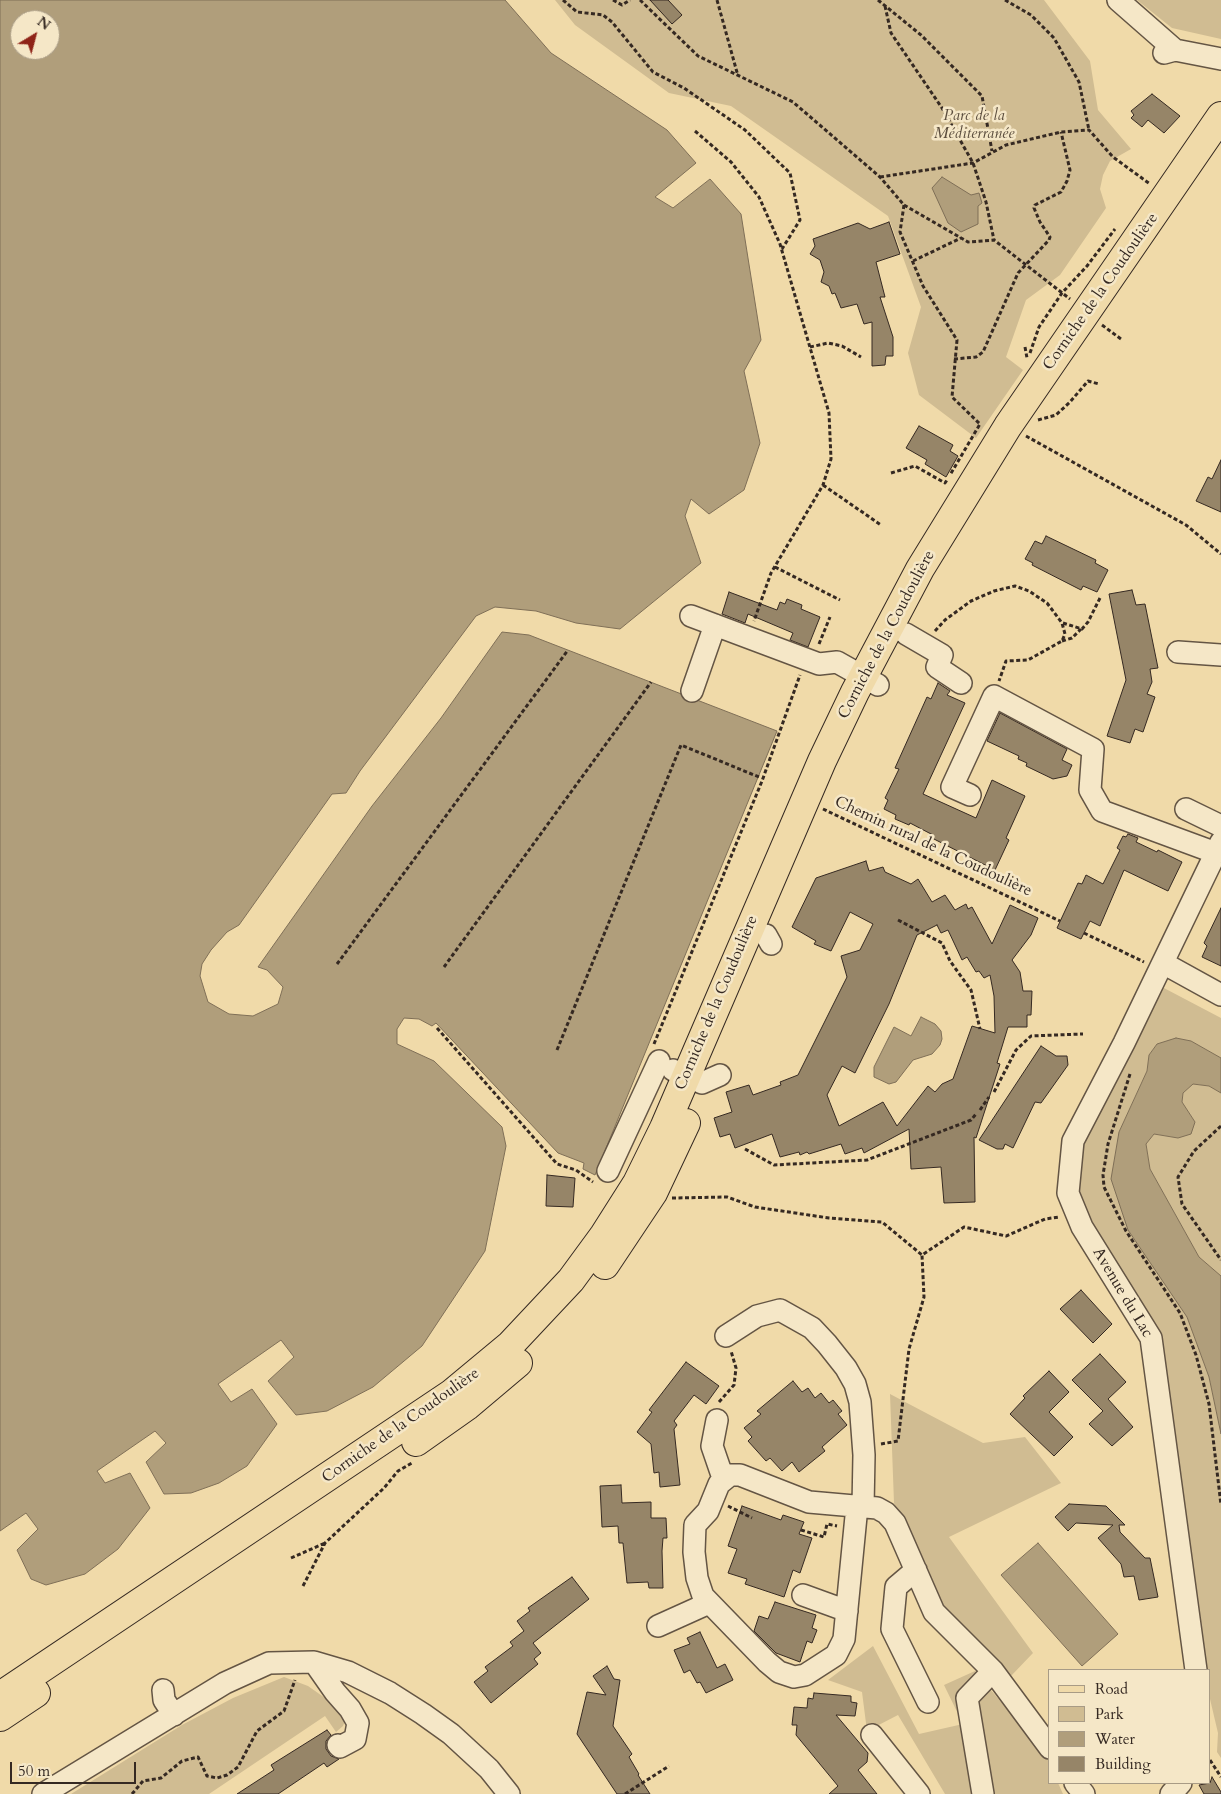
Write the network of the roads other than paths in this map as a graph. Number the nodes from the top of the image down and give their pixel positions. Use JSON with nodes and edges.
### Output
{"nodes":[{"id":1,"x":1118,"y":0,"type":"edge"},
{"id":2,"x":1221,"y":59,"type":"edge"},
{"id":3,"x":1221,"y":116,"type":"edge"},
{"id":4,"x":1221,"y":144,"type":"edge"},
{"id":5,"x":691,"y":616,"type":"dead end"},
{"id":6,"x":715,"y":625,"type":"junction"},
{"id":7,"x":914,"y":639,"type":"junction"},
{"id":8,"x":1178,"y":652,"type":"dead end"},
{"id":9,"x":1221,"y":655,"type":"edge"},
{"id":10,"x":871,"y":681,"type":"junction"},
{"id":11,"x":961,"y":682,"type":"dead end"},
{"id":12,"x":692,"y":691,"type":"dead end"},
{"id":13,"x":970,"y":795,"type":"dead end"},
{"id":14,"x":1186,"y":809,"type":"dead end"},
{"id":15,"x":1221,"y":826,"type":"edge"},
{"id":16,"x":1218,"y":847,"type":"edge"},
{"id":17,"x":1162,"y":967,"type":"junction"},
{"id":18,"x":1221,"y":995,"type":"edge"},
{"id":19,"x":682,"y":1069,"type":"junction"},
{"id":20,"x":608,"y":1171,"type":"road end"},
{"id":21,"x":726,"y":1336,"type":"road end"},
{"id":22,"x":717,"y":1420,"type":"road end"},
{"id":23,"x":723,"y":1478,"type":"junction"},
{"id":24,"x":860,"y":1507,"type":"junction"},
{"id":25,"x":916,"y":1570,"type":"junction"},
{"id":26,"x":803,"y":1596,"type":"dead end"},
{"id":27,"x":709,"y":1603,"type":"junction"},
{"id":28,"x":847,"y":1611,"type":"junction"},
{"id":29,"x":658,"y":1626,"type":"dead end"},
{"id":30,"x":304,"y":1662,"type":"junction"},
{"id":31,"x":1196,"y":1669,"type":"edge"},
{"id":32,"x":993,"y":1671,"type":"junction"},
{"id":33,"x":163,"y":1690,"type":"dead end"},
{"id":34,"x":0,"y":1696,"type":"edge"},
{"id":35,"x":146,"y":1702,"type":"dead end"},
{"id":36,"x":928,"y":1702,"type":"dead end"},
{"id":37,"x":0,"y":1717,"type":"edge"},
{"id":38,"x":168,"y":1719,"type":"junction"},
{"id":39,"x":872,"y":1735,"type":"dead end"},
{"id":40,"x":338,"y":1745,"type":"dead end"},
{"id":41,"x":1048,"y":1745,"type":"edge"},
{"id":42,"x":1076,"y":1784,"type":"edge"},
{"id":43,"x":1180,"y":1784,"type":"edge"},
{"id":44,"x":43,"y":1794,"type":"edge"},
{"id":45,"x":509,"y":1794,"type":"edge"},
{"id":46,"x":919,"y":1794,"type":"edge"},
{"id":47,"x":983,"y":1794,"type":"edge"},
{"id":48,"x":1084,"y":1794,"type":"edge"},
{"id":49,"x":1171,"y":1794,"type":"edge"}],
"edges":[{"from":1,"to":2,"type":"street"},
{"from":3,"to":10,"type":"main road","name":"Corniche de la Coudoulière"},
{"from":4,"to":7,"type":"main road","name":"Corniche de la Coudoulière"},
{"from":5,"to":6,"type":"street"},
{"from":6,"to":10,"type":"street"},
{"from":6,"to":12,"type":"street"},
{"from":7,"to":10,"type":"main road","name":"Corniche de la Coudoulière"},
{"from":7,"to":11,"type":"street"},
{"from":8,"to":9,"type":"street"},
{"from":10,"to":19,"type":"main road","name":"Corniche de la Coudoulière"},
{"from":10,"to":19,"type":"main road","name":"Corniche de la Coudoulière"},
{"from":13,"to":16,"type":"street"},
{"from":14,"to":15,"type":"street"},
{"from":16,"to":17,"type":"street","name":"Avenue du Lac"},
{"from":17,"to":18,"type":"street"},
{"from":17,"to":31,"type":"street","name":"Avenue du Lac"},
{"from":19,"to":20,"type":"street"},
{"from":19,"to":34,"type":"main road","name":"Corniche de la Coudoulière"},
{"from":19,"to":37,"type":"main road","name":"Corniche de la Coudoulière"},
{"from":21,"to":24,"type":"street"},
{"from":22,"to":23,"type":"street"},
{"from":23,"to":24,"type":"street"},
{"from":23,"to":27,"type":"street"},
{"from":24,"to":25,"type":"street"},
{"from":24,"to":28,"type":"street"},
{"from":25,"to":32,"type":"street"},
{"from":25,"to":36,"type":"street"},
{"from":26,"to":28,"type":"street"},
{"from":27,"to":28,"type":"street"},
{"from":27,"to":29,"type":"street"},
{"from":30,"to":38,"type":"street"},
{"from":30,"to":40,"type":"street"},
{"from":30,"to":45,"type":"street"},
{"from":32,"to":41,"type":"street"},
{"from":32,"to":47,"type":"street"},
{"from":33,"to":38,"type":"street"},
{"from":35,"to":38,"type":"street"},
{"from":38,"to":44,"type":"street"},
{"from":39,"to":46,"type":"street"},
{"from":42,"to":48,"type":"street"},
{"from":43,"to":49,"type":"street"}]}
